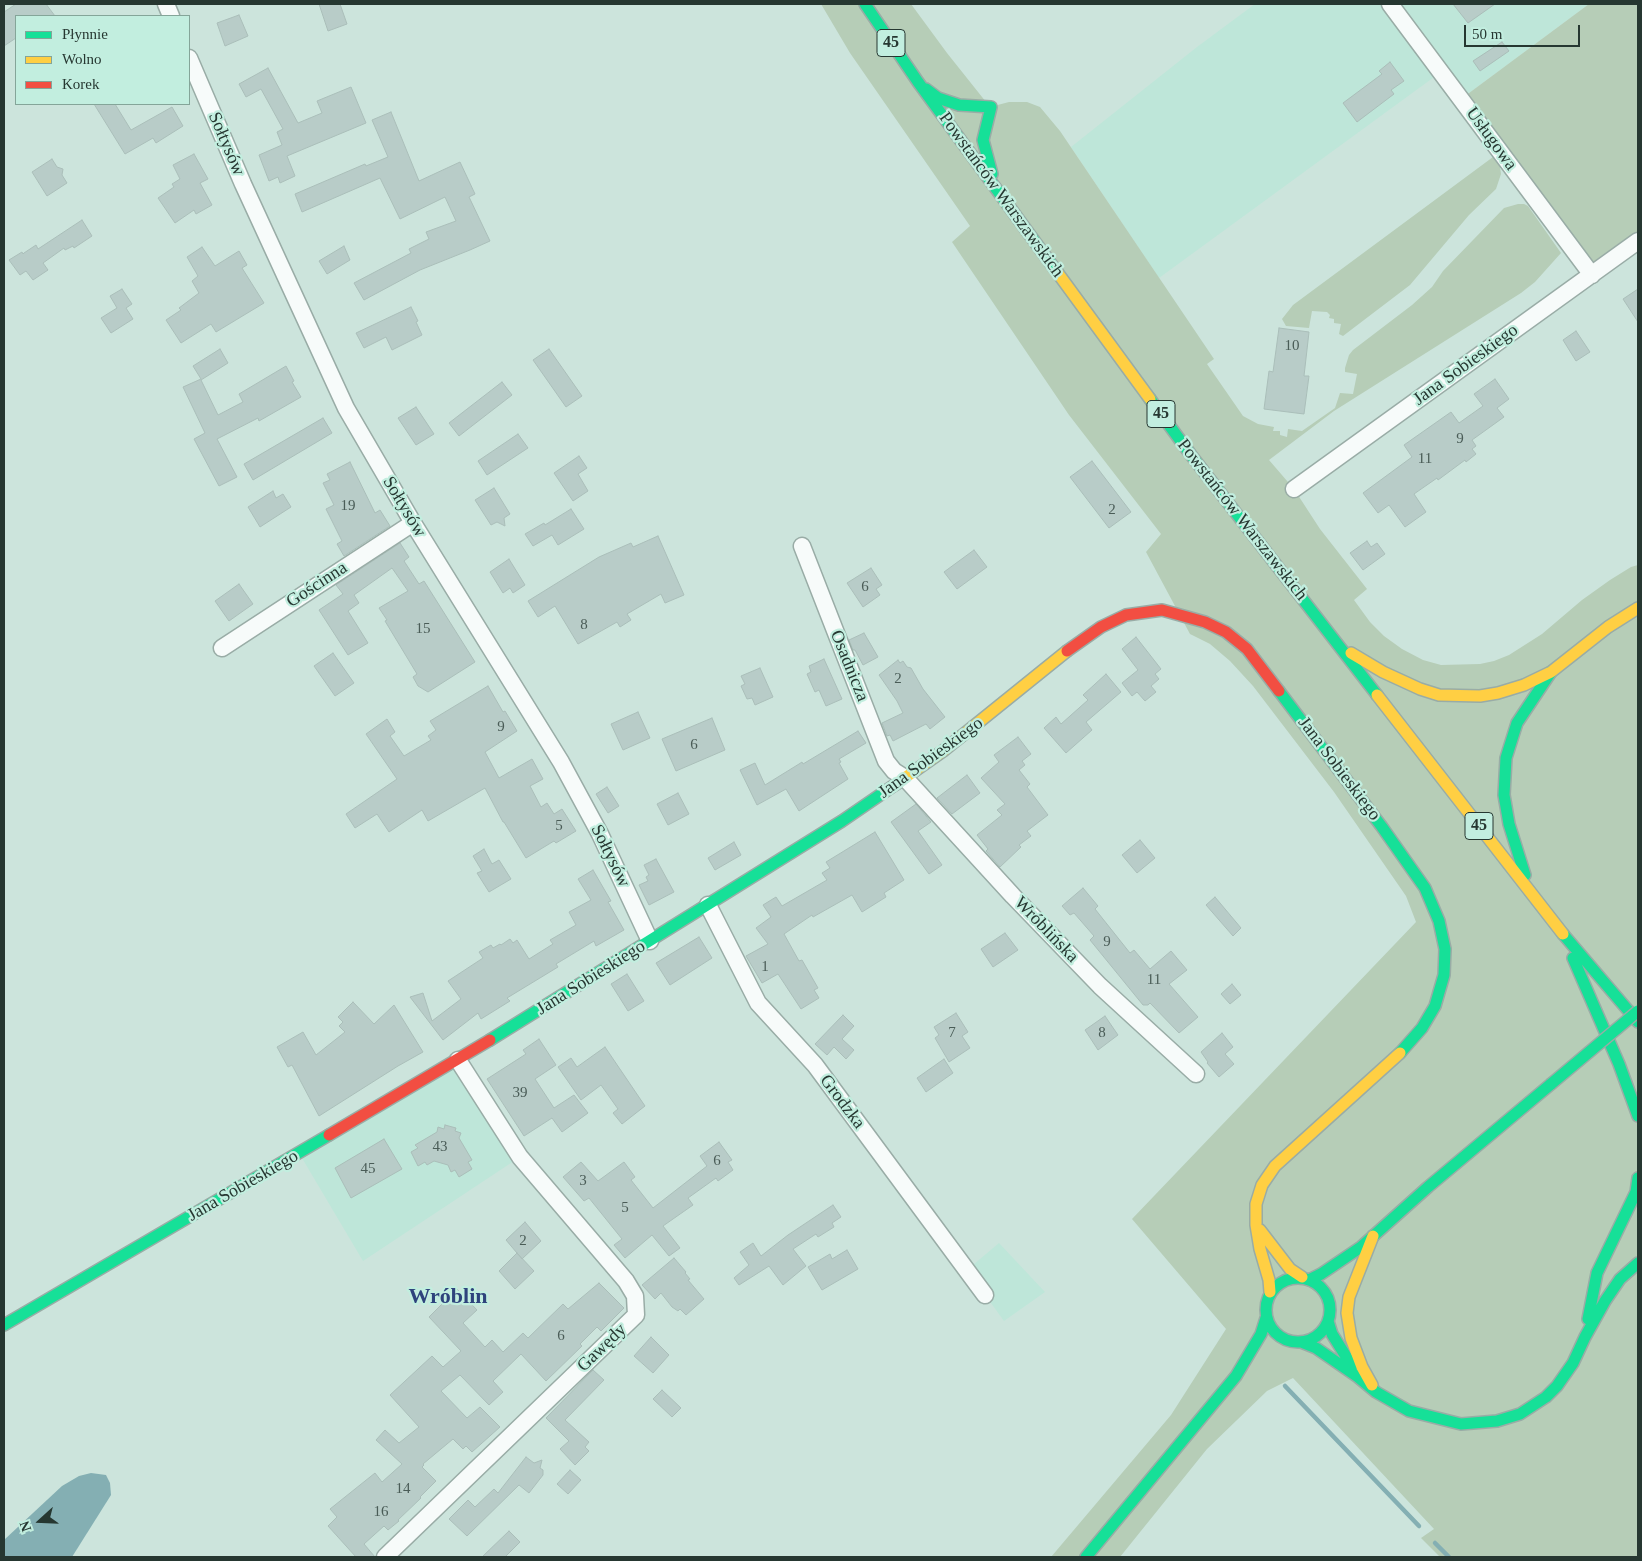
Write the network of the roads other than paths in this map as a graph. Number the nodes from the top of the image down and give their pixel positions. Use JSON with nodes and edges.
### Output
{"nodes":[{"id":1,"x":865,"y":4,"type":"edge"},
{"id":2,"x":1390,"y":4,"type":"edge"},
{"id":3,"x":190,"y":60,"type":"edge"},
{"id":4,"x":918,"y":82,"type":"junction"},
{"id":5,"x":1003,"y":199,"type":"junction"},
{"id":6,"x":1638,"y":241,"type":"edge"},
{"id":7,"x":1592,"y":275,"type":"junction"},
{"id":8,"x":1294,"y":489,"type":"dead end"},
{"id":9,"x":413,"y":523,"type":"junction"},
{"id":10,"x":802,"y":546,"type":"dead end"},
{"id":11,"x":1638,"y":608,"type":"edge"},
{"id":12,"x":1340,"y":646,"type":"junction"},
{"id":13,"x":222,"y":648,"type":"dead end"},
{"id":14,"x":1551,"y":672,"type":"junction"},
{"id":15,"x":905,"y":778,"type":"junction"},
{"id":16,"x":1533,"y":896,"type":"junction"},
{"id":17,"x":708,"y":905,"type":"junction"},
{"id":18,"x":1557,"y":927,"type":"junction"},
{"id":19,"x":650,"y":941,"type":"junction"},
{"id":20,"x":1638,"y":1011,"type":"edge"},
{"id":21,"x":1638,"y":1022,"type":"edge"},
{"id":22,"x":458,"y":1060,"type":"junction"},
{"id":23,"x":1196,"y":1074,"type":"dead end"},
{"id":24,"x":1638,"y":1116,"type":"edge"},
{"id":25,"x":1638,"y":1178,"type":"edge"},
{"id":26,"x":1256,"y":1225,"type":"junction"},
{"id":27,"x":1373,"y":1236,"type":"junction"},
{"id":28,"x":1361,"y":1247,"type":"junction"},
{"id":29,"x":1638,"y":1263,"type":"edge"},
{"id":30,"x":1344,"y":1271,"type":"dead end"},
{"id":31,"x":1306,"y":1278,"type":"junction"},
{"id":32,"x":1332,"y":1287,"type":"dead end"},
{"id":33,"x":1270,"y":1292,"type":"junction"},
{"id":34,"x":985,"y":1295,"type":"dead end"},
{"id":35,"x":1328,"y":1299,"type":"junction"},
{"id":36,"x":1266,"y":1318,"type":"junction"},
{"id":37,"x":1328,"y":1321,"type":"junction"},
{"id":38,"x":4,"y":1326,"type":"edge"},
{"id":39,"x":1585,"y":1337,"type":"junction"},
{"id":40,"x":1285,"y":1340,"type":"junction"},
{"id":41,"x":1300,"y":1342,"type":"junction"},
{"id":42,"x":1236,"y":1376,"type":"junction"},
{"id":43,"x":1358,"y":1377,"type":"junction"},
{"id":44,"x":1376,"y":1392,"type":"junction"},
{"id":45,"x":384,"y":1557,"type":"edge"},
{"id":46,"x":1086,"y":1557,"type":"edge"}],
"edges":[{"from":1,"to":4,"type":"main road","name":"Powstańców Warszawskich","number":"45"},
{"from":2,"to":7,"type":"street","name":"Usługowa"},
{"from":3,"to":9,"type":"street","name":"Sołtysów"},
{"from":4,"to":5,"type":"main road","name":"Powstańców Warszawskich","number":"45"},
{"from":4,"to":5,"type":"main road"},
{"from":5,"to":12,"type":"main road","name":"Powstańców Warszawskich","number":"45"},
{"from":6,"to":7,"type":"street","name":"Jana Sobieskiego"},
{"from":7,"to":8,"type":"street","name":"Jana Sobieskiego"},
{"from":9,"to":13,"type":"street","name":"Gościnna"},
{"from":9,"to":19,"type":"street","name":"Sołtysów"},
{"from":10,"to":15,"type":"street","name":"Osadnicza"},
{"from":11,"to":14,"type":"main road"},
{"from":12,"to":14,"type":"main road"},
{"from":12,"to":16,"type":"main road","name":"Powstańców Warszawskich","number":"45"},
{"from":14,"to":16,"type":"main road"},
{"from":15,"to":17,"type":"main road","name":"Jana Sobieskiego"},
{"from":15,"to":23,"type":"street","name":"Wróblińska"},
{"from":15,"to":26,"type":"main road","name":"Jana Sobieskiego"},
{"from":16,"to":18,"type":"main road","name":"Powstańców Warszawskich","number":"45"},
{"from":17,"to":19,"type":"main road","name":"Jana Sobieskiego"},
{"from":17,"to":34,"type":"street","name":"Grodzka"},
{"from":18,"to":21,"type":"main road","name":"Powstańców Warszawskich","number":"45"},
{"from":18,"to":24,"type":"main road"},
{"from":19,"to":22,"type":"main road","name":"Jana Sobieskiego"},
{"from":20,"to":27,"type":"main road","bridge":true},
{"from":22,"to":38,"type":"main road","name":"Jana Sobieskiego"},
{"from":22,"to":45,"type":"street","name":"Gawędy"},
{"from":25,"to":39,"type":"main road"},
{"from":26,"to":31,"type":"main road"},
{"from":26,"to":33,"type":"main road","name":"Jana Sobieskiego"},
{"from":27,"to":28,"type":"main road"},
{"from":27,"to":44,"type":"main road"},
{"from":28,"to":30,"type":"main road"},
{"from":28,"to":31,"type":"main road"},
{"from":29,"to":39,"type":"main road"},
{"from":31,"to":33,"type":"main road"},
{"from":31,"to":35,"type":"main road"},
{"from":32,"to":35,"type":"main road"},
{"from":33,"to":36,"type":"main road"},
{"from":35,"to":37,"type":"main road"},
{"from":36,"to":40,"type":"main road"},
{"from":36,"to":42,"type":"main road"},
{"from":37,"to":41,"type":"main road"},
{"from":37,"to":43,"type":"main road"},
{"from":39,"to":44,"type":"main road"},
{"from":40,"to":41,"type":"main road"},
{"from":40,"to":42,"type":"main road"},
{"from":41,"to":43,"type":"main road"},
{"from":42,"to":46,"type":"main road"},
{"from":43,"to":44,"type":"main road"}]}
